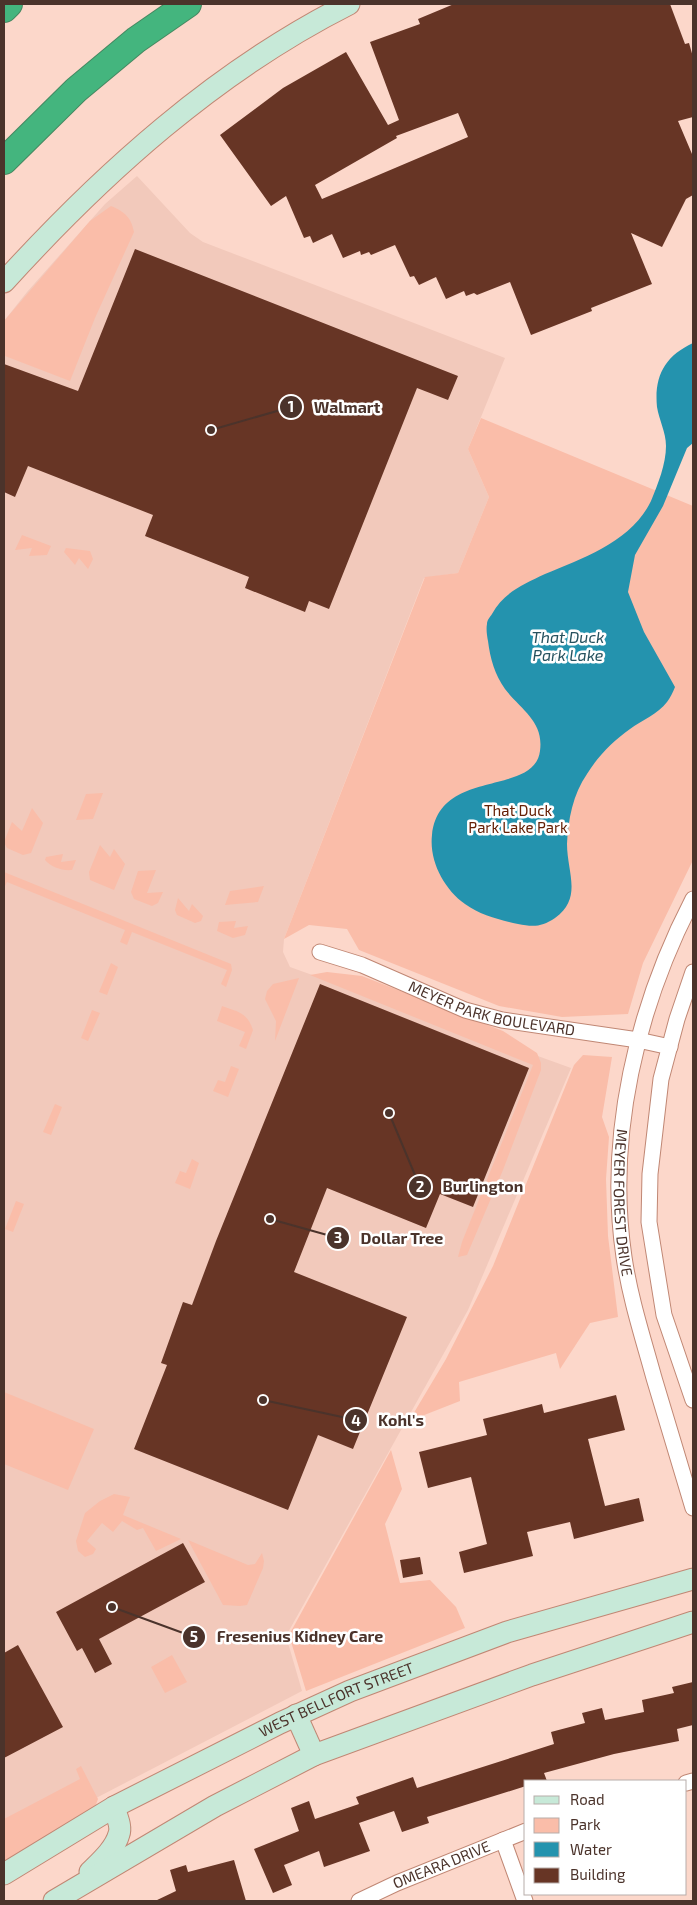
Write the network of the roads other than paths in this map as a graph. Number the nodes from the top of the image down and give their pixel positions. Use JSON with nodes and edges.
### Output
{"nodes":[{"id":1,"x":9,"y":4,"type":"edge"},
{"id":2,"x":188,"y":4,"type":"edge"},
{"id":3,"x":349,"y":4,"type":"edge"},
{"id":4,"x":4,"y":9,"type":"edge"},
{"id":5,"x":4,"y":161,"type":"edge"},
{"id":6,"x":4,"y":282,"type":"edge"},
{"id":7,"x":693,"y":899,"type":"edge"},
{"id":8,"x":320,"y":952,"type":"dead end"},
{"id":9,"x":693,"y":972,"type":"edge"},
{"id":10,"x":638,"y":1040,"type":"junction"},
{"id":11,"x":670,"y":1047,"type":"junction"},
{"id":12,"x":664,"y":1315,"type":"junction"},
{"id":13,"x":638,"y":1322,"type":"junction"},
{"id":14,"x":693,"y":1400,"type":"edge"},
{"id":15,"x":693,"y":1508,"type":"edge"},
{"id":16,"x":693,"y":1579,"type":"edge"},
{"id":17,"x":693,"y":1622,"type":"edge"},
{"id":18,"x":296,"y":1715,"type":"junction"},
{"id":19,"x":314,"y":1755,"type":"junction"},
{"id":20,"x":114,"y":1807,"type":"junction"},
{"id":21,"x":524,"y":1832,"type":"edge"},
{"id":22,"x":503,"y":1840,"type":"junction"},
{"id":23,"x":4,"y":1874,"type":"edge"},
{"id":24,"x":60,"y":1898,"type":"edge"},
{"id":25,"x":359,"y":1901,"type":"edge"},
{"id":26,"x":525,"y":1901,"type":"edge"}],
"edges":[{"from":1,"to":4,"type":"highway"},
{"from":2,"to":5,"type":"highway"},
{"from":3,"to":6,"type":"main road"},
{"from":7,"to":10,"type":"street","name":"MEYER FOREST DRIVE"},
{"from":8,"to":10,"type":"street","name":"MEYER PARK BOULEVARD"},
{"from":9,"to":11,"type":"street","name":"MEYER FOREST DRIVE"},
{"from":10,"to":11,"type":"street","name":"MEYER PARK BOULEVARD"},
{"from":10,"to":13,"type":"street","name":"MEYER FOREST DRIVE"},
{"from":11,"to":12,"type":"street","name":"MEYER FOREST DRIVE"},
{"from":12,"to":13,"type":"street"},
{"from":12,"to":14,"type":"street","name":"MEYER FOREST DRIVE"},
{"from":13,"to":15,"type":"street","name":"MEYER FOREST DRIVE"},
{"from":16,"to":18,"type":"main road","name":"WEST BELLFORT STREET"},
{"from":17,"to":19,"type":"main road"},
{"from":18,"to":19,"type":"main road"},
{"from":18,"to":20,"type":"main road","name":"WEST BELLFORT STREET"},
{"from":19,"to":24,"type":"main road"},
{"from":20,"to":23,"type":"main road","name":"WEST BELLFORT STREET"},
{"from":20,"to":24,"type":"main road"},
{"from":21,"to":22,"type":"street","name":"OMEARA DRIVE"},
{"from":22,"to":25,"type":"street","name":"OMEARA DRIVE"},
{"from":22,"to":26,"type":"street"}]}
